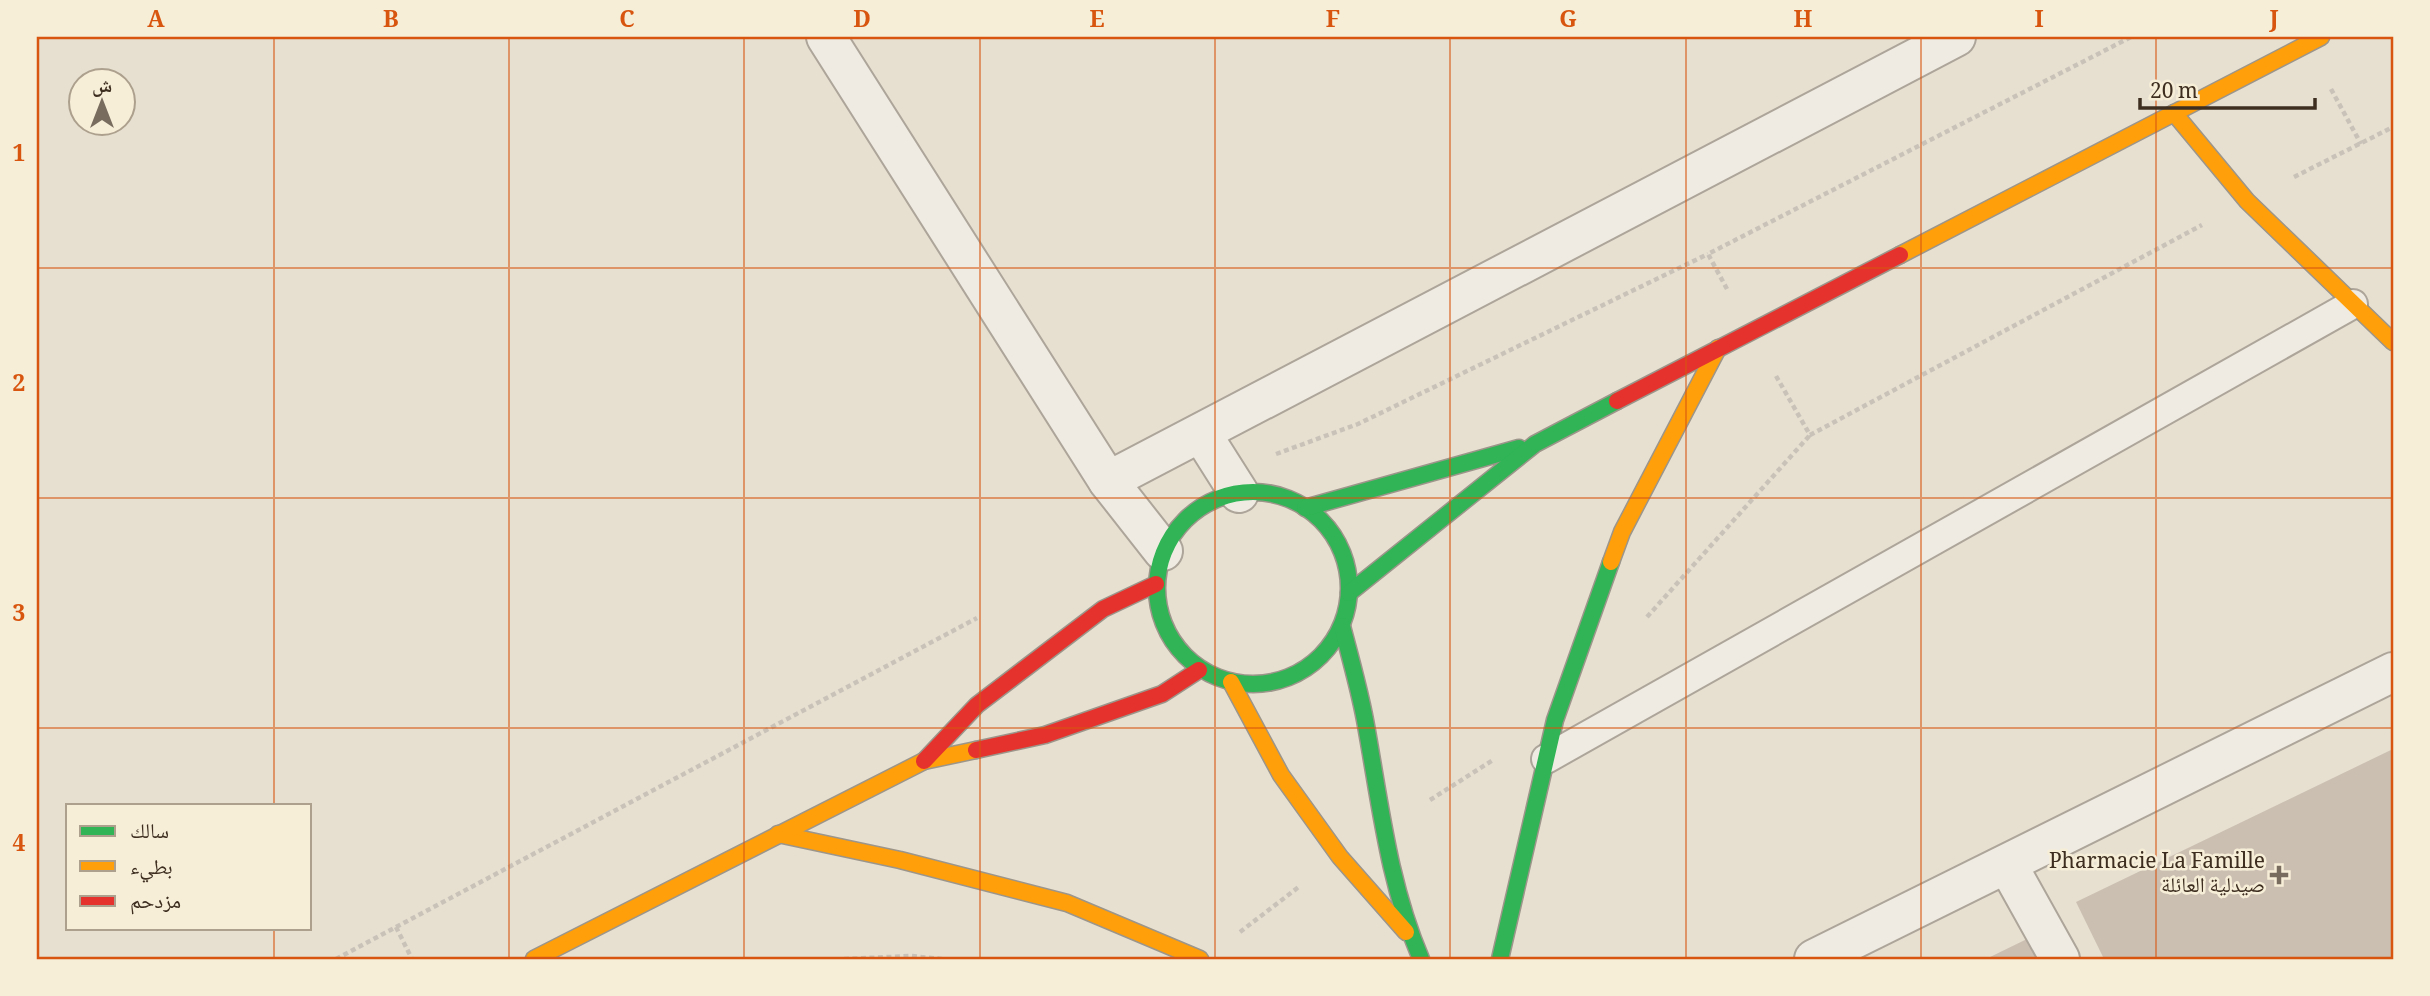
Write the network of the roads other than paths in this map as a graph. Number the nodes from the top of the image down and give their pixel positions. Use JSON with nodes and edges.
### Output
{"nodes":[{"id":1,"x":826,"y":37,"type":"edge"},
{"id":2,"x":1956,"y":37,"type":"edge"},
{"id":3,"x":2321,"y":37,"type":"edge"},
{"id":4,"x":2174,"y":113,"type":"junction"},
{"id":5,"x":2353,"y":304,"type":"junction"},
{"id":6,"x":2393,"y":342,"type":"edge"},
{"id":7,"x":1718,"y":348,"type":"junction"},
{"id":8,"x":1201,"y":433,"type":"junction"},
{"id":9,"x":1535,"y":444,"type":"junction"},
{"id":10,"x":1108,"y":481,"type":"junction"},
{"id":11,"x":1232,"y":482,"type":"junction"},
{"id":12,"x":1305,"y":508,"type":"junction"},
{"id":13,"x":1159,"y":568,"type":"junction"},
{"id":14,"x":1349,"y":593,"type":"junction"},
{"id":15,"x":1342,"y":626,"type":"junction"},
{"id":16,"x":1199,"y":670,"type":"junction"},
{"id":17,"x":2393,"y":672,"type":"edge"},
{"id":18,"x":1231,"y":682,"type":"junction"},
{"id":19,"x":1546,"y":759,"type":"junction"},
{"id":20,"x":924,"y":761,"type":"junction"},
{"id":21,"x":778,"y":834,"type":"junction"},
{"id":22,"x":2007,"y":864,"type":"junction"},
{"id":23,"x":1409,"y":936,"type":"junction"},
{"id":24,"x":534,"y":959,"type":"edge"},
{"id":25,"x":1200,"y":959,"type":"edge"},
{"id":26,"x":1421,"y":959,"type":"edge"},
{"id":27,"x":1500,"y":959,"type":"edge"},
{"id":28,"x":1814,"y":959,"type":"edge"},
{"id":29,"x":2060,"y":959,"type":"edge"}],
"edges":[{"from":1,"to":10,"type":"street"},
{"from":2,"to":8,"type":"street"},
{"from":3,"to":4,"type":"main road"},
{"from":4,"to":5,"type":"main road"},
{"from":4,"to":7,"type":"main road"},
{"from":5,"to":6,"type":"main road"},
{"from":5,"to":19,"type":"lane"},
{"from":7,"to":9,"type":"main road"},
{"from":7,"to":19,"type":"main road"},
{"from":8,"to":10,"type":"street"},
{"from":8,"to":11,"type":"street"},
{"from":9,"to":12,"type":"main road"},
{"from":9,"to":14,"type":"main road"},
{"from":10,"to":13,"type":"street"},
{"from":11,"to":12,"type":"main road"},
{"from":11,"to":13,"type":"main road"},
{"from":12,"to":14,"type":"main road"},
{"from":13,"to":16,"type":"main road"},
{"from":13,"to":20,"type":"main road"},
{"from":14,"to":15,"type":"main road"},
{"from":15,"to":18,"type":"main road"},
{"from":15,"to":23,"type":"main road"},
{"from":16,"to":18,"type":"main road"},
{"from":16,"to":20,"type":"main road"},
{"from":17,"to":22,"type":"street"},
{"from":18,"to":23,"type":"main road"},
{"from":19,"to":27,"type":"main road"},
{"from":20,"to":21,"type":"main road"},
{"from":21,"to":24,"type":"main road"},
{"from":21,"to":25,"type":"main road"},
{"from":22,"to":28,"type":"street"},
{"from":22,"to":29,"type":"street"},
{"from":23,"to":26,"type":"main road"}]}
